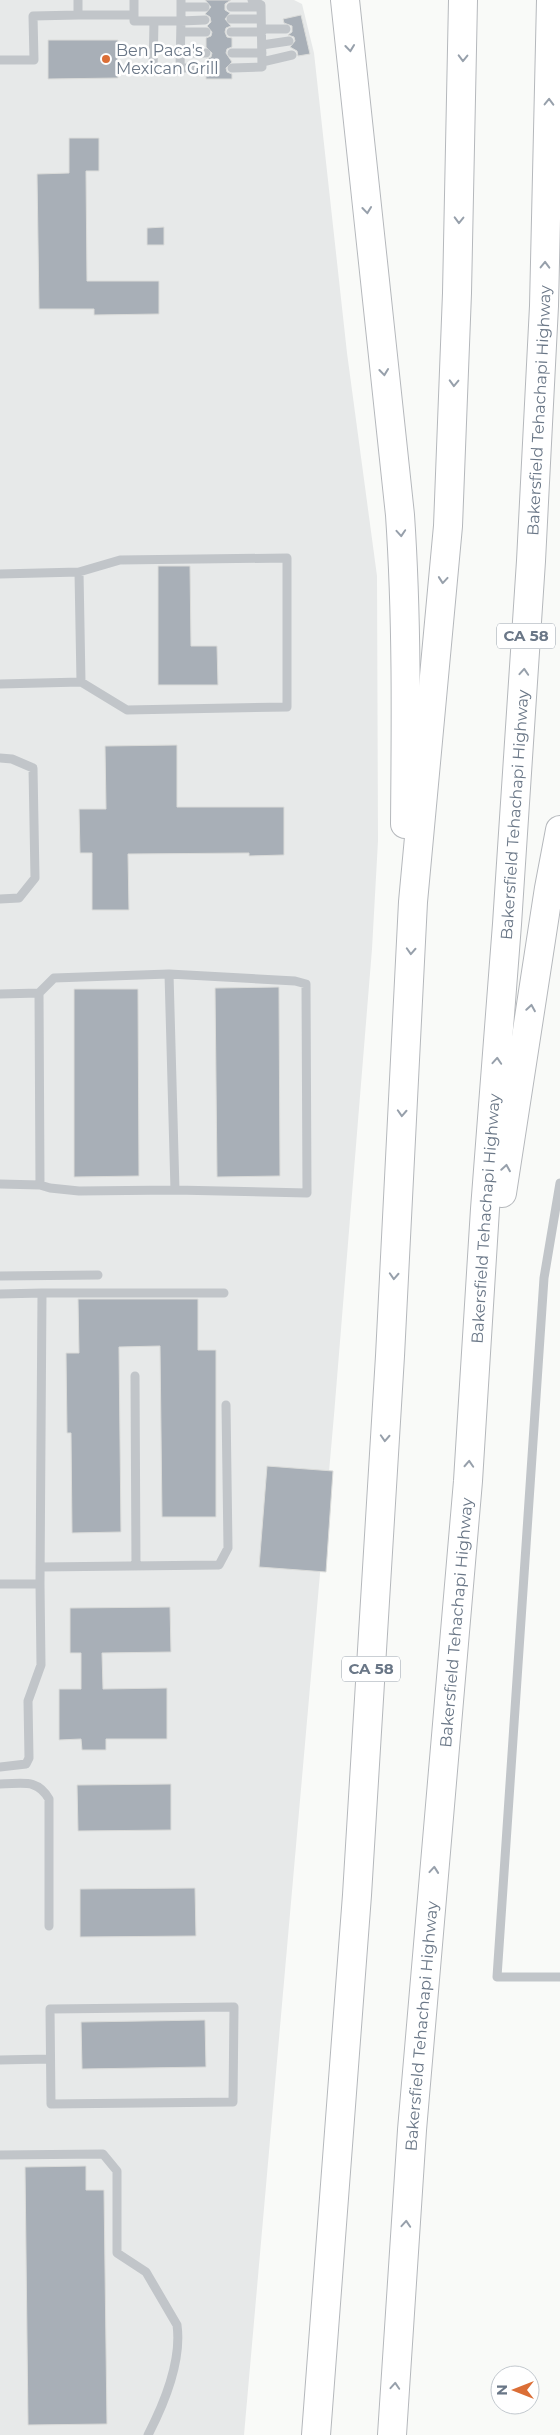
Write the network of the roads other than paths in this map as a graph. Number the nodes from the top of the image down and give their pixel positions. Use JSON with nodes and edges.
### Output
{"nodes":[{"id":1,"x":78,"y":0,"type":"edge"},
{"id":2,"x":134,"y":0,"type":"edge"},
{"id":3,"x":252,"y":0,"type":"edge"},
{"id":4,"x":345,"y":0,"type":"edge"},
{"id":5,"x":551,"y":2,"type":"edge"},
{"id":6,"x":180,"y":4,"type":"edge"},
{"id":7,"x":463,"y":4,"type":"edge"},
{"id":8,"x":205,"y":7,"type":"dead end"},
{"id":9,"x":231,"y":7,"type":"dead end"},
{"id":10,"x":261,"y":7,"type":"junction"},
{"id":11,"x":78,"y":15,"type":"junction"},
{"id":12,"x":134,"y":15,"type":"junction"},
{"id":13,"x":205,"y":20,"type":"dead end"},
{"id":14,"x":231,"y":20,"type":"dead end"},
{"id":15,"x":261,"y":20,"type":"junction"},
{"id":16,"x":154,"y":21,"type":"junction"},
{"id":17,"x":180,"y":21,"type":"junction"},
{"id":18,"x":286,"y":29,"type":"dead end"},
{"id":19,"x":262,"y":31,"type":"junction"},
{"id":20,"x":180,"y":32,"type":"junction"},
{"id":21,"x":206,"y":32,"type":"dead end"},
{"id":22,"x":231,"y":32,"type":"dead end"},
{"id":23,"x":289,"y":42,"type":"dead end"},
{"id":24,"x":180,"y":53,"type":"junction"},
{"id":25,"x":206,"y":53,"type":"dead end"},
{"id":26,"x":232,"y":53,"type":"dead end"},
{"id":27,"x":262,"y":53,"type":"junction"},
{"id":28,"x":292,"y":55,"type":"dead end"},
{"id":29,"x":0,"y":60,"type":"edge"},
{"id":30,"x":206,"y":68,"type":"dead end"},
{"id":31,"x":232,"y":68,"type":"dead end"},
{"id":32,"x":153,"y":71,"type":"dead end"},
{"id":33,"x":79,"y":572,"type":"junction"},
{"id":34,"x":0,"y":574,"type":"edge"},
{"id":35,"x":81,"y":682,"type":"junction"},
{"id":36,"x":0,"y":684,"type":"edge"},
{"id":37,"x":0,"y":758,"type":"edge"},
{"id":38,"x":560,"y":830,"type":"edge"},
{"id":39,"x":0,"y":899,"type":"edge"},
{"id":40,"x":413,"y":902,"type":"junction"},
{"id":41,"x":169,"y":974,"type":"junction"},
{"id":42,"x":0,"y":994,"type":"edge"},
{"id":43,"x":39,"y":994,"type":"junction"},
{"id":44,"x":560,"y":1183,"type":"edge"},
{"id":45,"x":0,"y":1184,"type":"edge"},
{"id":46,"x":40,"y":1185,"type":"junction"},
{"id":47,"x":175,"y":1190,"type":"junction"},
{"id":48,"x":481,"y":1266,"type":"junction"},
{"id":49,"x":98,"y":1275,"type":"dead end"},
{"id":50,"x":0,"y":1276,"type":"edge"},
{"id":51,"x":42,"y":1293,"type":"junction"},
{"id":52,"x":224,"y":1293,"type":"dead end"},
{"id":53,"x":0,"y":1294,"type":"edge"},
{"id":54,"x":135,"y":1376,"type":"dead end"},
{"id":55,"x":226,"y":1405,"type":"dead end"},
{"id":56,"x":136,"y":1566,"type":"junction"},
{"id":57,"x":40,"y":1567,"type":"junction"},
{"id":58,"x":0,"y":1584,"type":"edge"},
{"id":59,"x":40,"y":1584,"type":"junction"},
{"id":60,"x":0,"y":1767,"type":"edge"},
{"id":61,"x":0,"y":1784,"type":"edge"},
{"id":62,"x":49,"y":1926,"type":"dead end"},
{"id":63,"x":560,"y":1977,"type":"edge"},
{"id":64,"x":50,"y":2059,"type":"junction"},
{"id":65,"x":0,"y":2060,"type":"edge"},
{"id":66,"x":0,"y":2155,"type":"edge"},
{"id":67,"x":148,"y":2435,"type":"edge"},
{"id":68,"x":316,"y":2435,"type":"edge"},
{"id":69,"x":392,"y":2435,"type":"edge"}],
"edges":[{"from":1,"to":11,"type":"lane"},
{"from":2,"to":12,"type":"lane"},
{"from":3,"to":10,"type":"lane"},
{"from":4,"to":40,"type":"highway","one_way":true},
{"from":48,"to":5,"type":"highway","name":"Bakersfield Tehachapi Highway","number":"CA 58","one_way":true},
{"from":6,"to":8,"type":"lane"},
{"from":6,"to":17,"type":"lane"},
{"from":7,"to":40,"type":"highway","number":"CA 58","one_way":true},
{"from":9,"to":10,"type":"lane"},
{"from":10,"to":15,"type":"lane"},
{"from":11,"to":12,"type":"lane"},
{"from":11,"to":29,"type":"lane"},
{"from":12,"to":16,"type":"lane"},
{"from":13,"to":17,"type":"lane"},
{"from":14,"to":15,"type":"lane"},
{"from":15,"to":19,"type":"lane"},
{"from":16,"to":17,"type":"lane"},
{"from":16,"to":32,"type":"lane"},
{"from":17,"to":20,"type":"lane"},
{"from":18,"to":19,"type":"lane"},
{"from":19,"to":22,"type":"lane"},
{"from":19,"to":27,"type":"lane"},
{"from":20,"to":21,"type":"lane"},
{"from":20,"to":24,"type":"lane"},
{"from":23,"to":27,"type":"lane"},
{"from":24,"to":25,"type":"lane"},
{"from":24,"to":30,"type":"lane"},
{"from":26,"to":27,"type":"lane"},
{"from":27,"to":28,"type":"lane"},
{"from":27,"to":31,"type":"lane"},
{"from":33,"to":34,"type":"lane"},
{"from":33,"to":35,"type":"lane"},
{"from":33,"to":35,"type":"lane"},
{"from":35,"to":36,"type":"lane"},
{"from":37,"to":39,"type":"lane"},
{"from":48,"to":38,"type":"highway","one_way":true},
{"from":40,"to":68,"type":"highway","number":"CA 58","one_way":true},
{"from":41,"to":43,"type":"lane"},
{"from":41,"to":47,"type":"lane"},
{"from":41,"to":47,"type":"lane"},
{"from":42,"to":43,"type":"lane"},
{"from":43,"to":46,"type":"lane"},
{"from":44,"to":63,"type":"lane"},
{"from":45,"to":46,"type":"lane"},
{"from":46,"to":47,"type":"lane"},
{"from":69,"to":48,"type":"highway","name":"Bakersfield Tehachapi Highway","number":"CA 58","one_way":true},
{"from":49,"to":50,"type":"lane"},
{"from":51,"to":52,"type":"lane"},
{"from":51,"to":53,"type":"lane"},
{"from":51,"to":57,"type":"lane"},
{"from":54,"to":56,"type":"lane"},
{"from":55,"to":56,"type":"lane"},
{"from":56,"to":57,"type":"lane"},
{"from":57,"to":59,"type":"lane"},
{"from":58,"to":59,"type":"lane"},
{"from":59,"to":60,"type":"lane"},
{"from":61,"to":62,"type":"lane"},
{"from":64,"to":64,"type":"lane"},
{"from":64,"to":65,"type":"lane"},
{"from":66,"to":67,"type":"lane"}]}
